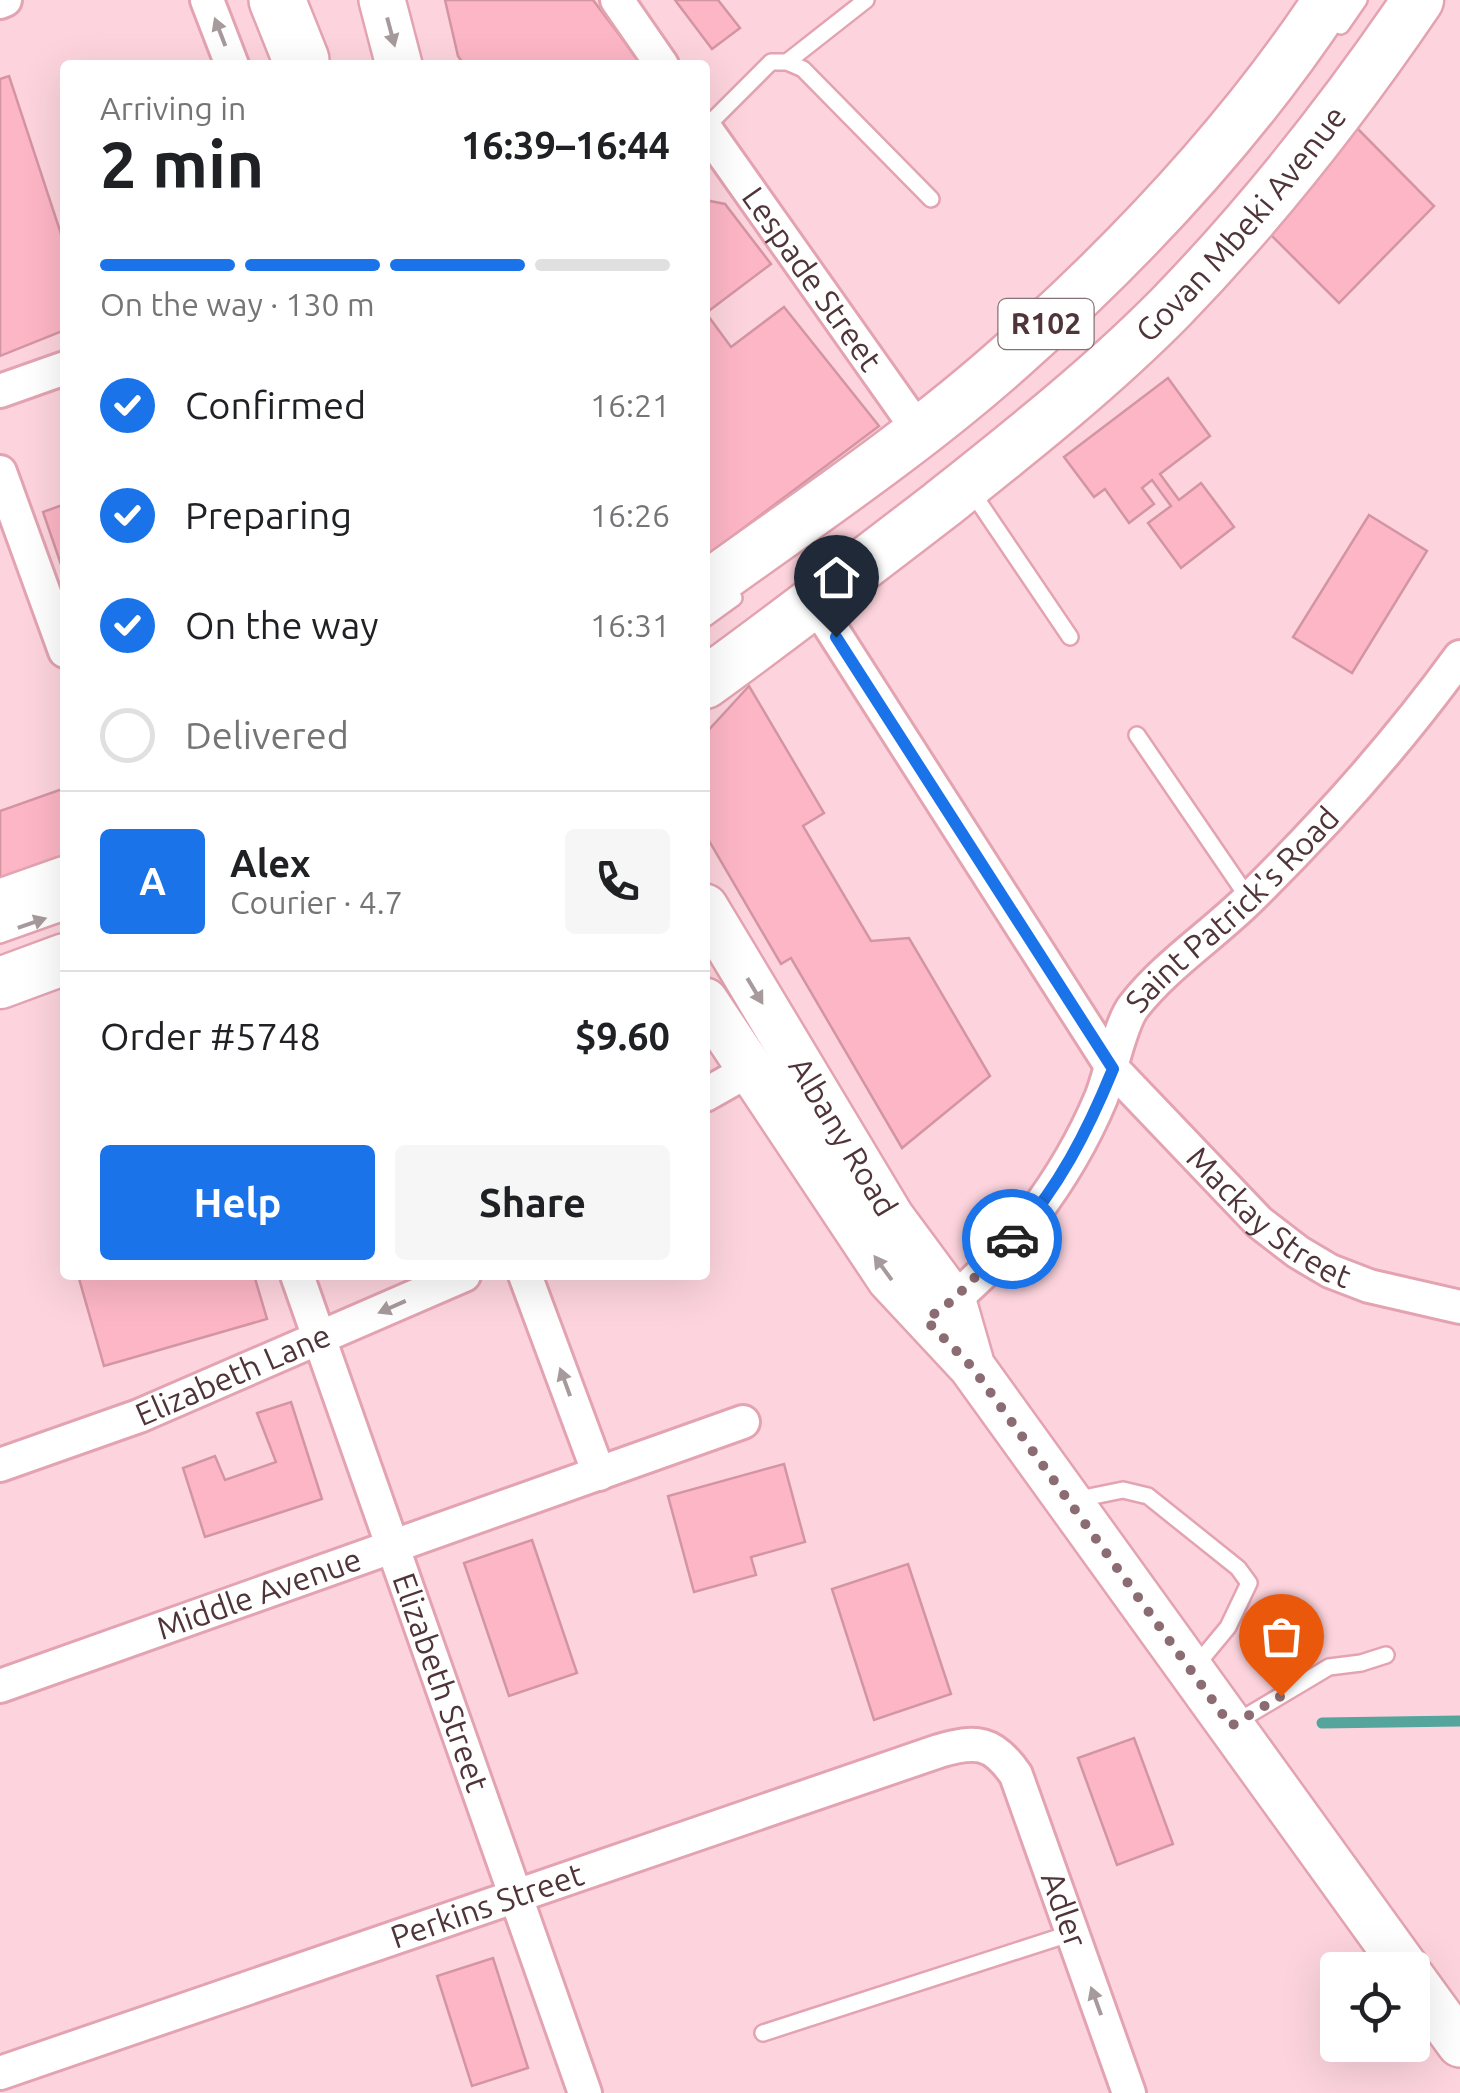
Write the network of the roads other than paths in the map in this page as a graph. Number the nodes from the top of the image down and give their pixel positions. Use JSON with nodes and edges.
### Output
{"nodes":[{"id":1,"x":207,"y":0,"type":"edge"},
{"id":2,"x":278,"y":0,"type":"edge"},
{"id":3,"x":291,"y":0,"type":"edge"},
{"id":4,"x":382,"y":0,"type":"edge"},
{"id":5,"x":617,"y":0,"type":"edge"},
{"id":6,"x":866,"y":0,"type":"edge"},
{"id":7,"x":1359,"y":0,"type":"edge"},
{"id":8,"x":1418,"y":0,"type":"edge"},
{"id":9,"x":1328,"y":22,"type":"edge"},
{"id":10,"x":230,"y":60,"type":"edge"},
{"id":11,"x":301,"y":60,"type":"edge"},
{"id":12,"x":301,"y":60,"type":"edge"},
{"id":13,"x":398,"y":60,"type":"edge"},
{"id":14,"x":659,"y":60,"type":"edge"},
{"id":15,"x":787,"y":62,"type":"junction"},
{"id":16,"x":710,"y":123,"type":"edge"},
{"id":17,"x":710,"y":135,"type":"edge"},
{"id":18,"x":931,"y":199,"type":"dead end"},
{"id":19,"x":60,"y":370,"type":"edge"},
{"id":20,"x":0,"y":392,"type":"edge"},
{"id":21,"x":919,"y":430,"type":"junction"},
{"id":22,"x":0,"y":472,"type":"edge"},
{"id":23,"x":967,"y":484,"type":"junction"},
{"id":24,"x":728,"y":587,"type":"edge"},
{"id":25,"x":815,"y":604,"type":"junction"},
{"id":26,"x":710,"y":613,"type":"edge"},
{"id":27,"x":60,"y":637,"type":"edge"},
{"id":28,"x":1070,"y":637,"type":"dead end"},
{"id":29,"x":1460,"y":657,"type":"edge"},
{"id":30,"x":710,"y":679,"type":"edge"},
{"id":31,"x":1137,"y":735,"type":"dead end"},
{"id":32,"x":60,"y":884,"type":"edge"},
{"id":33,"x":1248,"y":900,"type":"junction"},
{"id":34,"x":0,"y":906,"type":"edge"},
{"id":35,"x":60,"y":914,"type":"edge"},
{"id":36,"x":710,"y":916,"type":"edge"},
{"id":37,"x":0,"y":935,"type":"edge"},
{"id":38,"x":60,"y":961,"type":"edge"},
{"id":39,"x":0,"y":983,"type":"edge"},
{"id":40,"x":710,"y":1008,"type":"edge"},
{"id":41,"x":1113,"y":1069,"type":"junction"},
{"id":42,"x":752,"y":1070,"type":"junction"},
{"id":43,"x":710,"y":1093,"type":"edge"},
{"id":44,"x":299,"y":1280,"type":"edge"},
{"id":45,"x":453,"y":1280,"type":"edge"},
{"id":46,"x":527,"y":1280,"type":"edge"},
{"id":47,"x":1460,"y":1308,"type":"edge"},
{"id":48,"x":940,"y":1310,"type":"junction"},
{"id":49,"x":321,"y":1338,"type":"junction"},
{"id":50,"x":743,"y":1422,"type":"dead end"},
{"id":51,"x":0,"y":1465,"type":"edge"},
{"id":52,"x":599,"y":1474,"type":"junction"},
{"id":53,"x":1070,"y":1501,"type":"junction"},
{"id":54,"x":394,"y":1547,"type":"junction"},
{"id":55,"x":1386,"y":1654,"type":"dead end"},
{"id":56,"x":1192,"y":1671,"type":"junction"},
{"id":57,"x":0,"y":1686,"type":"edge"},
{"id":58,"x":1231,"y":1726,"type":"junction"},
{"id":59,"x":975,"y":1743,"type":"joint"},
{"id":60,"x":516,"y":1896,"type":"junction"},
{"id":61,"x":1072,"y":1932,"type":"junction"},
{"id":62,"x":1394,"y":1952,"type":"edge"},
{"id":63,"x":1430,"y":2003,"type":"edge"},
{"id":64,"x":764,"y":2033,"type":"dead end"},
{"id":65,"x":1460,"y":2044,"type":"edge"},
{"id":66,"x":0,"y":2073,"type":"edge"},
{"id":67,"x":585,"y":2093,"type":"edge"},
{"id":68,"x":1129,"y":2093,"type":"edge"}],
"edges":[{"from":10,"to":1,"type":"street","one_way":true},
{"from":2,"to":11,"type":"highway"},
{"from":3,"to":12,"type":"highway"},
{"from":4,"to":13,"type":"main road","one_way":true},
{"from":5,"to":14,"type":"street"},
{"from":6,"to":15,"type":"lane"},
{"from":7,"to":9,"type":"lane"},
{"from":8,"to":23,"type":"main road","name":"Govan Mbeki Avenue","number":"R102"},
{"from":9,"to":21,"type":"main road","name":"Govan Mbeki Avenue","number":"R102"},
{"from":15,"to":16,"type":"lane"},
{"from":15,"to":18,"type":"lane"},
{"from":17,"to":21,"type":"street","name":"Lespade Street"},
{"from":19,"to":20,"type":"street"},
{"from":21,"to":24,"type":"main road","name":"Govan Mbeki Avenue","number":"R102"},
{"from":22,"to":27,"type":"street"},
{"from":23,"to":25,"type":"main road","name":"Govan Mbeki Avenue","number":"R102"},
{"from":23,"to":28,"type":"lane"},
{"from":24,"to":26,"type":"lane"},
{"from":25,"to":30,"type":"main road","name":"Govan Mbeki Avenue","number":"R102"},
{"from":25,"to":41,"type":"street","name":"Mackay Street"},
{"from":29,"to":33,"type":"street","name":"Saint Patrick's Road"},
{"from":31,"to":33,"type":"lane"},
{"from":32,"to":34,"type":"main road"},
{"from":33,"to":41,"type":"street","name":"Saint Patrick's Road"},
{"from":37,"to":35,"type":"lane","one_way":true},
{"from":36,"to":48,"type":"main road","name":"Albany Road","one_way":true},
{"from":38,"to":39,"type":"main road"},
{"from":40,"to":42,"type":"main road","name":"Albany Road"},
{"from":41,"to":47,"type":"street","name":"Mackay Street"},
{"from":41,"to":48,"type":"street","name":"Saint Patrick's Road"},
{"from":42,"to":43,"type":"street"},
{"from":48,"to":42,"type":"main road","name":"Albany Road","one_way":true},
{"from":44,"to":49,"type":"street","name":"Elizabeth Street"},
{"from":45,"to":49,"type":"street","name":"Elizabeth Lane","one_way":true},
{"from":52,"to":46,"type":"street","one_way":true},
{"from":48,"to":53,"type":"main road","name":"Albany Road"},
{"from":49,"to":51,"type":"street","name":"Elizabeth Lane"},
{"from":49,"to":54,"type":"street","name":"Elizabeth Street"},
{"from":50,"to":52,"type":"street","name":"Middle Avenue"},
{"from":52,"to":54,"type":"street","name":"Middle Avenue"},
{"from":53,"to":56,"type":"main road","name":"Albany Road"},
{"from":53,"to":56,"type":"lane"},
{"from":54,"to":57,"type":"street","name":"Middle Avenue"},
{"from":54,"to":60,"type":"street","name":"Elizabeth Street"},
{"from":55,"to":58,"type":"lane"},
{"from":56,"to":58,"type":"main road","name":"Albany Road"},
{"from":58,"to":62,"type":"main road","name":"Albany Road"},
{"from":59,"to":60,"type":"street","name":"Perkins Street"},
{"from":59,"to":61,"type":"street","name":"Adler"},
{"from":60,"to":66,"type":"street","name":"Perkins Street"},
{"from":60,"to":67,"type":"street","name":"Elizabeth Street"},
{"from":61,"to":64,"type":"lane"},
{"from":68,"to":61,"type":"street","name":"Adler","one_way":true},
{"from":63,"to":65,"type":"main road"}]}
